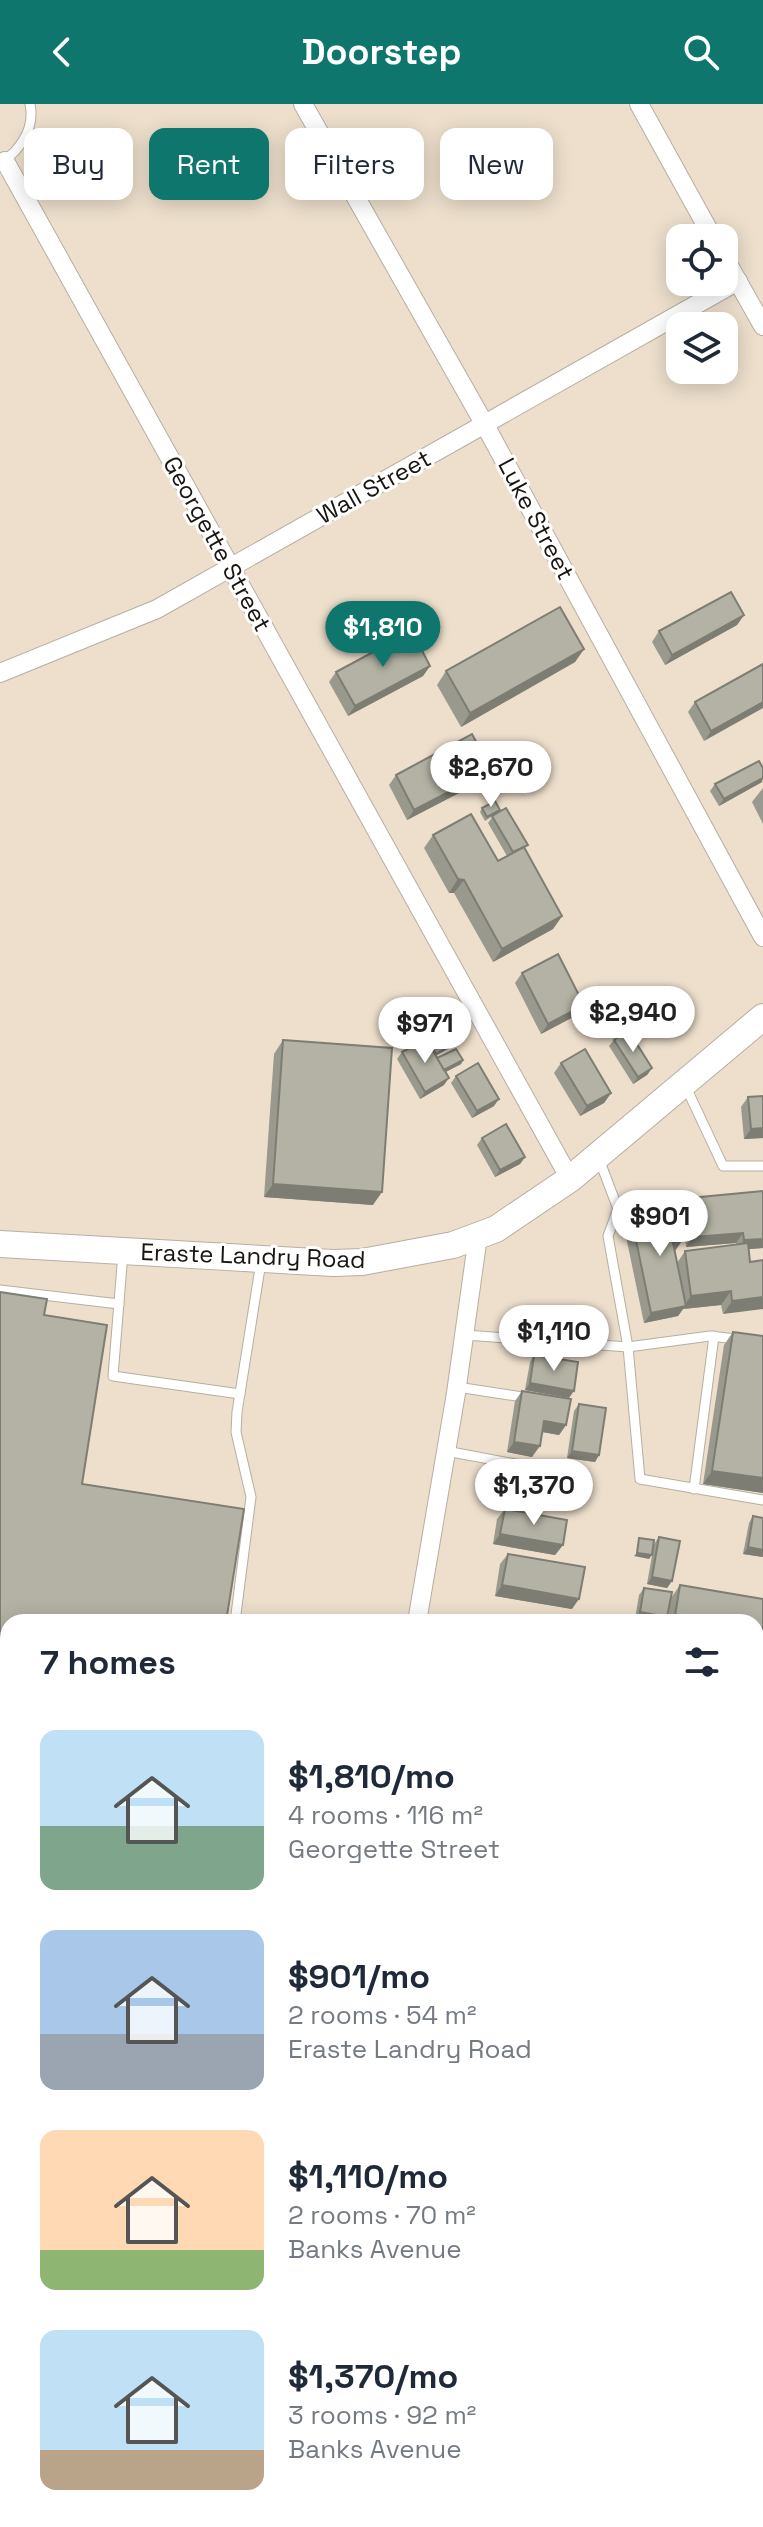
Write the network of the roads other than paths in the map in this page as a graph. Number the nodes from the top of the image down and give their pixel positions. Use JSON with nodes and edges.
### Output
{"nodes":[{"id":1,"x":30,"y":104,"type":"edge"},
{"id":2,"x":303,"y":104,"type":"edge"},
{"id":3,"x":639,"y":104,"type":"edge"},
{"id":4,"x":2,"y":162,"type":"edge"},
{"id":5,"x":705,"y":224,"type":"edge"},
{"id":6,"x":738,"y":281,"type":"edge"},
{"id":7,"x":712,"y":296,"type":"edge"},
{"id":8,"x":763,"y":326,"type":"edge"},
{"id":9,"x":485,"y":425,"type":"junction"},
{"id":10,"x":229,"y":567,"type":"junction"},
{"id":11,"x":0,"y":673,"type":"edge"},
{"id":12,"x":763,"y":937,"type":"edge"},
{"id":13,"x":763,"y":1017,"type":"edge"},
{"id":14,"x":684,"y":1083,"type":"junction"},
{"id":15,"x":597,"y":1156,"type":"junction"},
{"id":16,"x":763,"y":1166,"type":"edge"},
{"id":17,"x":570,"y":1179,"type":"junction"},
{"id":18,"x":478,"y":1236,"type":"junction"},
{"id":19,"x":0,"y":1244,"type":"edge"},
{"id":20,"x":123,"y":1252,"type":"junction"},
{"id":21,"x":262,"y":1261,"type":"junction"},
{"id":22,"x":0,"y":1290,"type":"edge"},
{"id":23,"x":119,"y":1304,"type":"junction"},
{"id":24,"x":465,"y":1335,"type":"junction"},
{"id":25,"x":714,"y":1336,"type":"junction"},
{"id":26,"x":763,"y":1342,"type":"edge"},
{"id":27,"x":628,"y":1347,"type":"junction"},
{"id":28,"x":457,"y":1387,"type":"junction"},
{"id":29,"x":240,"y":1394,"type":"junction"},
{"id":30,"x":545,"y":1401,"type":"edge"},
{"id":31,"x":446,"y":1451,"type":"junction"},
{"id":32,"x":526,"y":1466,"type":"dead end"},
{"id":33,"x":694,"y":1489,"type":"junction"},
{"id":34,"x":763,"y":1500,"type":"edge"},
{"id":35,"x":236,"y":1614,"type":"edge"},
{"id":36,"x":418,"y":1614,"type":"edge"}],
"edges":[{"from":1,"to":4,"type":"lane"},
{"from":2,"to":9,"type":"street","name":"Luke Street"},
{"from":3,"to":5,"type":"street"},
{"from":4,"to":10,"type":"street","name":"Georgette Street"},
{"from":6,"to":8,"type":"street"},
{"from":7,"to":9,"type":"street","name":"Wall Street"},
{"from":9,"to":10,"type":"street","name":"Wall Street"},
{"from":9,"to":12,"type":"street","name":"Luke Street"},
{"from":10,"to":11,"type":"street","name":"Wall Street"},
{"from":10,"to":17,"type":"street","name":"Georgette Street"},
{"from":13,"to":14,"type":"street","name":"Eraste Landry Road"},
{"from":14,"to":15,"type":"street","name":"Eraste Landry Road"},
{"from":14,"to":16,"type":"lane"},
{"from":15,"to":17,"type":"street","name":"Eraste Landry Road"},
{"from":15,"to":27,"type":"lane"},
{"from":17,"to":18,"type":"street","name":"Eraste Landry Road"},
{"from":18,"to":21,"type":"street","name":"Eraste Landry Road"},
{"from":18,"to":24,"type":"street"},
{"from":19,"to":20,"type":"street","name":"Eraste Landry Road"},
{"from":20,"to":21,"type":"street","name":"Eraste Landry Road"},
{"from":20,"to":23,"type":"lane"},
{"from":21,"to":29,"type":"lane"},
{"from":22,"to":23,"type":"lane"},
{"from":23,"to":29,"type":"lane"},
{"from":24,"to":27,"type":"lane"},
{"from":24,"to":28,"type":"street"},
{"from":25,"to":26,"type":"lane"},
{"from":25,"to":27,"type":"lane"},
{"from":25,"to":33,"type":"lane"},
{"from":27,"to":33,"type":"lane"},
{"from":28,"to":30,"type":"lane"},
{"from":28,"to":31,"type":"street"},
{"from":29,"to":35,"type":"lane"},
{"from":31,"to":32,"type":"lane"},
{"from":31,"to":36,"type":"street"},
{"from":33,"to":34,"type":"lane"}]}
